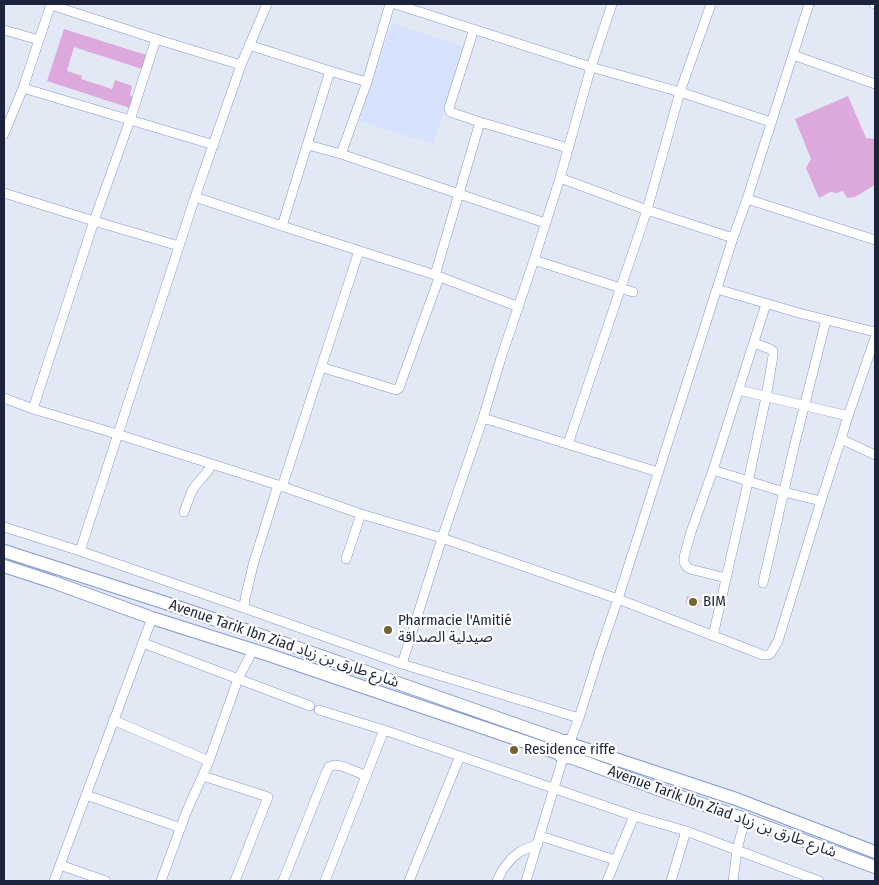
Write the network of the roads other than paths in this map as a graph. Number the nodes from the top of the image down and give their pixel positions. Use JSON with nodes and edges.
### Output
{"nodes":[{"id":1,"x":51,"y":4,"type":"edge"},
{"id":2,"x":267,"y":4,"type":"edge"},
{"id":3,"x":390,"y":4,"type":"edge"},
{"id":4,"x":395,"y":4,"type":"edge"},
{"id":5,"x":612,"y":4,"type":"edge"},
{"id":6,"x":711,"y":4,"type":"edge"},
{"id":7,"x":809,"y":4,"type":"edge"},
{"id":8,"x":474,"y":29,"type":"junction"},
{"id":9,"x":4,"y":30,"type":"edge"},
{"id":10,"x":156,"y":39,"type":"junction"},
{"id":11,"x":39,"y":40,"type":"junction"},
{"id":12,"x":249,"y":45,"type":"junction"},
{"id":13,"x":793,"y":55,"type":"junction"},
{"id":14,"x":242,"y":65,"type":"junction"},
{"id":15,"x":591,"y":67,"type":"junction"},
{"id":16,"x":330,"y":72,"type":"junction"},
{"id":17,"x":366,"y":82,"type":"junction"},
{"id":18,"x":875,"y":84,"type":"edge"},
{"id":19,"x":22,"y":88,"type":"junction"},
{"id":20,"x":680,"y":92,"type":"junction"},
{"id":21,"x":130,"y":120,"type":"junction"},
{"id":22,"x":480,"y":122,"type":"junction"},
{"id":23,"x":771,"y":122,"type":"junction"},
{"id":24,"x":4,"y":134,"type":"edge"},
{"id":25,"x":214,"y":145,"type":"junction"},
{"id":26,"x":308,"y":145,"type":"junction"},
{"id":27,"x":568,"y":148,"type":"junction"},
{"id":28,"x":341,"y":154,"type":"junction"},
{"id":29,"x":560,"y":178,"type":"junction"},
{"id":30,"x":4,"y":193,"type":"edge"},
{"id":31,"x":459,"y":193,"type":"junction"},
{"id":32,"x":195,"y":197,"type":"junction"},
{"id":33,"x":748,"y":199,"type":"junction"},
{"id":34,"x":647,"y":210,"type":"junction"},
{"id":35,"x":94,"y":221,"type":"junction"},
{"id":36,"x":545,"y":222,"type":"junction"},
{"id":37,"x":282,"y":226,"type":"junction"},
{"id":38,"x":733,"y":238,"type":"junction"},
{"id":39,"x":875,"y":240,"type":"edge"},
{"id":40,"x":179,"y":246,"type":"junction"},
{"id":41,"x":359,"y":251,"type":"junction"},
{"id":42,"x":534,"y":260,"type":"junction"},
{"id":43,"x":437,"y":277,"type":"junction"},
{"id":44,"x":621,"y":288,"type":"junction"},
{"id":45,"x":717,"y":289,"type":"junction"},
{"id":46,"x":634,"y":292,"type":"dead end"},
{"id":47,"x":766,"y":304,"type":"junction"},
{"id":48,"x":518,"y":307,"type":"junction"},
{"id":49,"x":826,"y":320,"type":"junction"},
{"id":50,"x":875,"y":332,"type":"edge"},
{"id":51,"x":875,"y":338,"type":"edge"},
{"id":52,"x":754,"y":343,"type":"junction"},
{"id":53,"x":321,"y":367,"type":"junction"},
{"id":54,"x":739,"y":390,"type":"junction"},
{"id":55,"x":766,"y":397,"type":"junction"},
{"id":56,"x":4,"y":398,"type":"edge"},
{"id":57,"x":804,"y":406,"type":"junction"},
{"id":58,"x":33,"y":409,"type":"junction"},
{"id":59,"x":848,"y":416,"type":"junction"},
{"id":60,"x":483,"y":418,"type":"junction"},
{"id":61,"x":117,"y":434,"type":"junction"},
{"id":62,"x":841,"y":439,"type":"junction"},
{"id":63,"x":568,"y":444,"type":"junction"},
{"id":64,"x":875,"y":454,"type":"edge"},
{"id":65,"x":212,"y":464,"type":"junction"},
{"id":66,"x":713,"y":470,"type":"junction"},
{"id":67,"x":658,"y":472,"type":"junction"},
{"id":68,"x":748,"y":482,"type":"junction"},
{"id":69,"x":280,"y":486,"type":"junction"},
{"id":70,"x":784,"y":492,"type":"junction"},
{"id":71,"x":821,"y":501,"type":"junction"},
{"id":72,"x":184,"y":512,"type":"dead end"},
{"id":73,"x":362,"y":514,"type":"junction"},
{"id":74,"x":4,"y":527,"type":"edge"},
{"id":75,"x":442,"y":538,"type":"junction"},
{"id":76,"x":4,"y":551,"type":"edge"},
{"id":77,"x":80,"y":551,"type":"junction"},
{"id":78,"x":346,"y":559,"type":"dead end"},
{"id":79,"x":4,"y":566,"type":"edge"},
{"id":80,"x":726,"y":578,"type":"junction"},
{"id":81,"x":763,"y":583,"type":"dead end"},
{"id":82,"x":618,"y":599,"type":"junction"},
{"id":83,"x":244,"y":608,"type":"junction"},
{"id":84,"x":152,"y":618,"type":"junction"},
{"id":85,"x":713,"y":636,"type":"junction"},
{"id":86,"x":143,"y":643,"type":"junction"},
{"id":87,"x":253,"y":650,"type":"junction"},
{"id":88,"x":402,"y":664,"type":"junction"},
{"id":89,"x":238,"y":679,"type":"junction"},
{"id":90,"x":310,"y":706,"type":"dead end"},
{"id":91,"x":319,"y":710,"type":"dead end"},
{"id":92,"x":579,"y":718,"type":"junction"},
{"id":93,"x":114,"y":720,"type":"junction"},
{"id":94,"x":384,"y":730,"type":"junction"},
{"id":95,"x":566,"y":749,"type":"junction"},
{"id":96,"x":460,"y":756,"type":"junction"},
{"id":97,"x":209,"y":761,"type":"junction"},
{"id":98,"x":203,"y":776,"type":"junction"},
{"id":99,"x":367,"y":776,"type":"junction"},
{"id":100,"x":554,"y":788,"type":"junction"},
{"id":101,"x":86,"y":795,"type":"junction"},
{"id":102,"x":634,"y":816,"type":"junction"},
{"id":103,"x":745,"y":819,"type":"junction"},
{"id":104,"x":181,"y":828,"type":"junction"},
{"id":105,"x":686,"y":831,"type":"junction"},
{"id":106,"x":539,"y":840,"type":"junction"},
{"id":107,"x":737,"y":850,"type":"junction"},
{"id":108,"x":875,"y":852,"type":"edge"},
{"id":109,"x":616,"y":860,"type":"junction"},
{"id":110,"x":60,"y":865,"type":"junction"},
{"id":111,"x":875,"y":867,"type":"edge"},
{"id":112,"x":54,"y":881,"type":"edge"},
{"id":113,"x":106,"y":881,"type":"edge"},
{"id":114,"x":161,"y":881,"type":"edge"},
{"id":115,"x":234,"y":881,"type":"edge"},
{"id":116,"x":282,"y":881,"type":"edge"},
{"id":117,"x":325,"y":881,"type":"edge"},
{"id":118,"x":409,"y":881,"type":"edge"},
{"id":119,"x":497,"y":881,"type":"edge"},
{"id":120,"x":526,"y":881,"type":"edge"},
{"id":121,"x":607,"y":881,"type":"edge"},
{"id":122,"x":671,"y":881,"type":"edge"},
{"id":123,"x":733,"y":881,"type":"edge"},
{"id":124,"x":819,"y":881,"type":"edge"}],
"edges":[{"from":1,"to":10,"type":"street"},
{"from":1,"to":11,"type":"street"},
{"from":2,"to":12,"type":"street"},
{"from":3,"to":17,"type":"street"},
{"from":4,"to":8,"type":"street"},
{"from":5,"to":15,"type":"street"},
{"from":6,"to":20,"type":"street"},
{"from":7,"to":13,"type":"street"},
{"from":8,"to":15,"type":"street"},
{"from":8,"to":22,"type":"street"},
{"from":9,"to":11,"type":"street"},
{"from":10,"to":14,"type":"street"},
{"from":10,"to":21,"type":"street"},
{"from":11,"to":19,"type":"street"},
{"from":12,"to":14,"type":"street"},
{"from":12,"to":16,"type":"street"},
{"from":13,"to":18,"type":"street"},
{"from":13,"to":23,"type":"street"},
{"from":14,"to":25,"type":"street"},
{"from":15,"to":20,"type":"street"},
{"from":15,"to":27,"type":"street"},
{"from":16,"to":17,"type":"street"},
{"from":16,"to":26,"type":"street"},
{"from":17,"to":28,"type":"street"},
{"from":19,"to":21,"type":"street"},
{"from":19,"to":24,"type":"street"},
{"from":20,"to":23,"type":"street"},
{"from":20,"to":34,"type":"street"},
{"from":21,"to":25,"type":"street"},
{"from":21,"to":35,"type":"street"},
{"from":22,"to":27,"type":"street"},
{"from":22,"to":31,"type":"street"},
{"from":23,"to":33,"type":"street"},
{"from":25,"to":32,"type":"street"},
{"from":26,"to":28,"type":"street"},
{"from":26,"to":37,"type":"street"},
{"from":27,"to":29,"type":"street"},
{"from":28,"to":31,"type":"street"},
{"from":29,"to":34,"type":"street"},
{"from":29,"to":36,"type":"street"},
{"from":30,"to":35,"type":"street"},
{"from":31,"to":36,"type":"street"},
{"from":31,"to":43,"type":"street"},
{"from":32,"to":37,"type":"street"},
{"from":32,"to":40,"type":"street"},
{"from":33,"to":38,"type":"street"},
{"from":33,"to":39,"type":"street"},
{"from":34,"to":38,"type":"street"},
{"from":34,"to":44,"type":"street"},
{"from":35,"to":40,"type":"street"},
{"from":35,"to":58,"type":"street"},
{"from":36,"to":42,"type":"street"},
{"from":37,"to":41,"type":"street"},
{"from":38,"to":45,"type":"street"},
{"from":40,"to":61,"type":"street"},
{"from":41,"to":43,"type":"street"},
{"from":41,"to":53,"type":"street"},
{"from":42,"to":44,"type":"street"},
{"from":42,"to":48,"type":"street"},
{"from":43,"to":48,"type":"street"},
{"from":43,"to":53,"type":"street"},
{"from":44,"to":46,"type":"street"},
{"from":44,"to":63,"type":"street"},
{"from":45,"to":47,"type":"street"},
{"from":45,"to":67,"type":"street"},
{"from":47,"to":49,"type":"street"},
{"from":47,"to":52,"type":"street"},
{"from":48,"to":60,"type":"street"},
{"from":49,"to":50,"type":"street"},
{"from":49,"to":57,"type":"street"},
{"from":51,"to":59,"type":"street"},
{"from":52,"to":54,"type":"street"},
{"from":52,"to":55,"type":"street"},
{"from":53,"to":69,"type":"street"},
{"from":54,"to":55,"type":"street"},
{"from":54,"to":66,"type":"street"},
{"from":55,"to":57,"type":"street"},
{"from":55,"to":68,"type":"street"},
{"from":56,"to":58,"type":"street"},
{"from":57,"to":59,"type":"street"},
{"from":57,"to":70,"type":"street"},
{"from":58,"to":61,"type":"street"},
{"from":59,"to":62,"type":"street"},
{"from":60,"to":63,"type":"street"},
{"from":60,"to":75,"type":"street"},
{"from":61,"to":65,"type":"street"},
{"from":61,"to":77,"type":"street"},
{"from":62,"to":64,"type":"street"},
{"from":62,"to":71,"type":"street"},
{"from":63,"to":67,"type":"street"},
{"from":65,"to":69,"type":"street"},
{"from":65,"to":72,"type":"street"},
{"from":66,"to":68,"type":"street"},
{"from":66,"to":80,"type":"street"},
{"from":67,"to":82,"type":"street"},
{"from":68,"to":70,"type":"street"},
{"from":68,"to":80,"type":"street"},
{"from":69,"to":73,"type":"street"},
{"from":69,"to":83,"type":"street"},
{"from":70,"to":71,"type":"street"},
{"from":70,"to":81,"type":"street"},
{"from":71,"to":85,"type":"street"},
{"from":73,"to":75,"type":"street"},
{"from":73,"to":78,"type":"street"},
{"from":74,"to":77,"type":"street"},
{"from":75,"to":82,"type":"street"},
{"from":75,"to":88,"type":"street"},
{"from":76,"to":95,"type":"main road","name":"Avenue Tarik Ibn Ziad شارع طارق بن زياد"},
{"from":77,"to":83,"type":"street"},
{"from":79,"to":84,"type":"main road","name":"Avenue Tarik Ibn Ziad شارع طارق بن زياد"},
{"from":80,"to":85,"type":"street"},
{"from":82,"to":85,"type":"street"},
{"from":82,"to":92,"type":"street"},
{"from":83,"to":88,"type":"street"},
{"from":84,"to":86,"type":"street"},
{"from":84,"to":87,"type":"main road","name":"Avenue Tarik Ibn Ziad شارع طارق بن زياد"},
{"from":86,"to":89,"type":"street"},
{"from":86,"to":93,"type":"street"},
{"from":87,"to":89,"type":"street"},
{"from":87,"to":95,"type":"main road","name":"Avenue Tarik Ibn Ziad شارع طارق بن زياد"},
{"from":88,"to":92,"type":"street"},
{"from":89,"to":90,"type":"street"},
{"from":89,"to":97,"type":"street"},
{"from":91,"to":94,"type":"street"},
{"from":92,"to":95,"type":"street"},
{"from":93,"to":97,"type":"street"},
{"from":93,"to":101,"type":"street"},
{"from":94,"to":96,"type":"street"},
{"from":94,"to":99,"type":"street"},
{"from":95,"to":100,"type":"street"},
{"from":95,"to":103,"type":"main road","name":"Avenue Tarik Ibn Ziad شارع طارق بن زياد"},
{"from":95,"to":108,"type":"main road","name":"Avenue Tarik Ibn Ziad شارع طارق بن زياد"},
{"from":96,"to":100,"type":"street"},
{"from":96,"to":118,"type":"street"},
{"from":97,"to":98,"type":"street"},
{"from":98,"to":104,"type":"street"},
{"from":98,"to":115,"type":"street"},
{"from":99,"to":116,"type":"street"},
{"from":99,"to":117,"type":"street"},
{"from":100,"to":102,"type":"street"},
{"from":100,"to":106,"type":"street"},
{"from":101,"to":104,"type":"street"},
{"from":101,"to":110,"type":"street"},
{"from":102,"to":105,"type":"street"},
{"from":102,"to":109,"type":"street"},
{"from":103,"to":107,"type":"street"},
{"from":103,"to":111,"type":"main road","name":"Avenue Tarik Ibn Ziad شارع طارق بن زياد"},
{"from":104,"to":114,"type":"street"},
{"from":105,"to":107,"type":"street"},
{"from":105,"to":122,"type":"street"},
{"from":106,"to":109,"type":"street"},
{"from":106,"to":119,"type":"street"},
{"from":106,"to":120,"type":"street"},
{"from":107,"to":123,"type":"street"},
{"from":107,"to":124,"type":"street"},
{"from":109,"to":121,"type":"street"},
{"from":110,"to":112,"type":"street"},
{"from":110,"to":113,"type":"street"}]}
